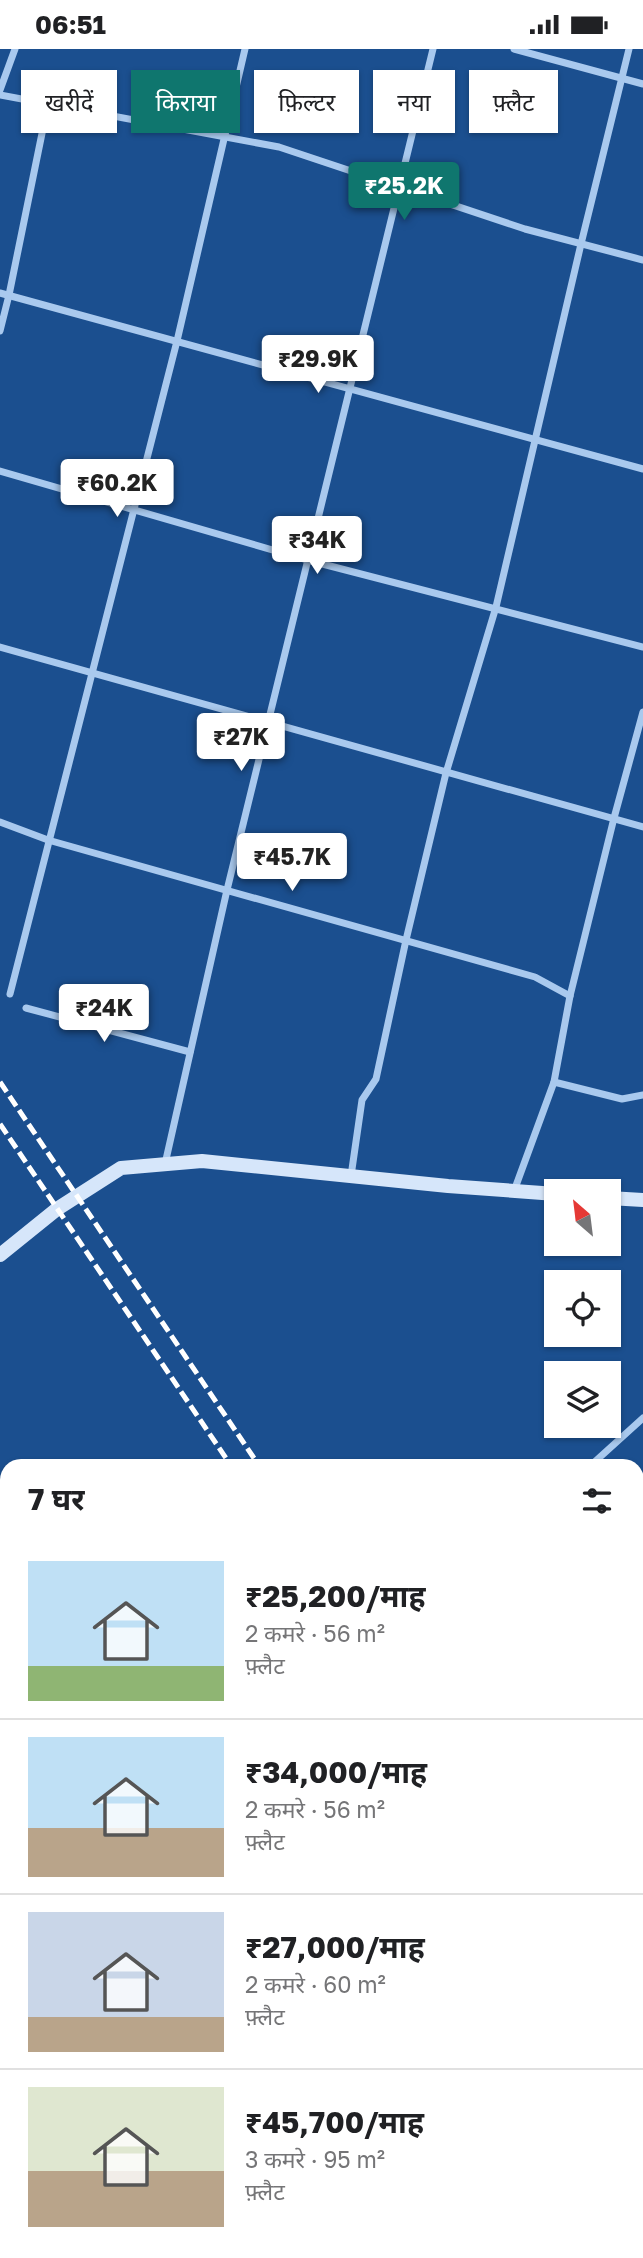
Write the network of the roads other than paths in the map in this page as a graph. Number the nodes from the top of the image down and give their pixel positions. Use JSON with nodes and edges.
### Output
{"nodes":[{"id":1,"x":15,"y":49,"type":"edge"},
{"id":2,"x":245,"y":49,"type":"edge"},
{"id":3,"x":433,"y":49,"type":"edge"},
{"id":4,"x":514,"y":49,"type":"edge"},
{"id":5,"x":629,"y":49,"type":"edge"},
{"id":6,"x":622,"y":79,"type":"junction"},
{"id":7,"x":643,"y":84,"type":"edge"},
{"id":8,"x":0,"y":93,"type":"edge"},
{"id":9,"x":21,"y":98,"type":"edge"},
{"id":10,"x":117,"y":117,"type":"edge"},
{"id":11,"x":42,"y":133,"type":"edge"},
{"id":12,"x":223,"y":137,"type":"junction"},
{"id":13,"x":399,"y":187,"type":"junction"},
{"id":14,"x":580,"y":244,"type":"junction"},
{"id":15,"x":643,"y":260,"type":"edge"},
{"id":16,"x":0,"y":293,"type":"edge"},
{"id":17,"x":9,"y":295,"type":"junction"},
{"id":18,"x":0,"y":331,"type":"edge"},
{"id":19,"x":177,"y":341,"type":"junction"},
{"id":20,"x":349,"y":389,"type":"junction"},
{"id":21,"x":536,"y":440,"type":"junction"},
{"id":22,"x":643,"y":469,"type":"edge"},
{"id":23,"x":0,"y":471,"type":"edge"},
{"id":24,"x":134,"y":509,"type":"junction"},
{"id":25,"x":307,"y":559,"type":"junction"},
{"id":26,"x":496,"y":607,"type":"junction"},
{"id":27,"x":0,"y":647,"type":"edge"},
{"id":28,"x":643,"y":647,"type":"edge"},
{"id":29,"x":92,"y":674,"type":"junction"},
{"id":30,"x":643,"y":712,"type":"edge"},
{"id":31,"x":268,"y":723,"type":"junction"},
{"id":32,"x":446,"y":773,"type":"junction"},
{"id":33,"x":614,"y":818,"type":"junction"},
{"id":34,"x":0,"y":822,"type":"edge"},
{"id":35,"x":643,"y":827,"type":"edge"},
{"id":36,"x":48,"y":840,"type":"junction"},
{"id":37,"x":227,"y":890,"type":"junction"},
{"id":38,"x":406,"y":940,"type":"junction"},
{"id":39,"x":10,"y":994,"type":"dead end"},
{"id":40,"x":570,"y":996,"type":"junction"},
{"id":41,"x":26,"y":1008,"type":"dead end"},
{"id":42,"x":190,"y":1052,"type":"junction"},
{"id":43,"x":554,"y":1082,"type":"junction"},
{"id":44,"x":643,"y":1095,"type":"edge"},
{"id":45,"x":165,"y":1164,"type":"junction"},
{"id":46,"x":351,"y":1177,"type":"junction"},
{"id":47,"x":514,"y":1191,"type":"junction"},
{"id":48,"x":544,"y":1193,"type":"edge"},
{"id":49,"x":621,"y":1199,"type":"edge"},
{"id":50,"x":643,"y":1200,"type":"edge"},
{"id":51,"x":0,"y":1255,"type":"edge"},
{"id":52,"x":643,"y":1418,"type":"edge"},
{"id":53,"x":598,"y":1459,"type":"edge"}],
"edges":[{"from":1,"to":8,"type":"street"},
{"from":2,"to":12,"type":"street"},
{"from":3,"to":13,"type":"street"},
{"from":4,"to":6,"type":"street"},
{"from":5,"to":6,"type":"street"},
{"from":6,"to":7,"type":"street"},
{"from":6,"to":14,"type":"street"},
{"from":8,"to":9,"type":"street"},
{"from":10,"to":12,"type":"street"},
{"from":11,"to":17,"type":"street"},
{"from":12,"to":13,"type":"street"},
{"from":12,"to":19,"type":"street"},
{"from":13,"to":14,"type":"street"},
{"from":13,"to":20,"type":"street"},
{"from":14,"to":15,"type":"street"},
{"from":14,"to":21,"type":"street"},
{"from":16,"to":17,"type":"street"},
{"from":17,"to":18,"type":"street"},
{"from":17,"to":19,"type":"street"},
{"from":19,"to":20,"type":"street"},
{"from":19,"to":24,"type":"street"},
{"from":20,"to":21,"type":"street"},
{"from":20,"to":25,"type":"street"},
{"from":21,"to":22,"type":"street"},
{"from":21,"to":26,"type":"street"},
{"from":23,"to":24,"type":"street"},
{"from":24,"to":25,"type":"street"},
{"from":24,"to":29,"type":"street"},
{"from":25,"to":26,"type":"street"},
{"from":25,"to":31,"type":"street"},
{"from":26,"to":28,"type":"street"},
{"from":26,"to":32,"type":"street"},
{"from":27,"to":29,"type":"street"},
{"from":29,"to":31,"type":"street"},
{"from":29,"to":36,"type":"street"},
{"from":30,"to":33,"type":"street"},
{"from":31,"to":32,"type":"street"},
{"from":31,"to":37,"type":"street"},
{"from":32,"to":33,"type":"street"},
{"from":32,"to":38,"type":"street"},
{"from":33,"to":35,"type":"street"},
{"from":33,"to":40,"type":"street"},
{"from":34,"to":36,"type":"street"},
{"from":36,"to":37,"type":"street"},
{"from":36,"to":39,"type":"street"},
{"from":37,"to":38,"type":"street"},
{"from":37,"to":42,"type":"street"},
{"from":38,"to":40,"type":"street"},
{"from":38,"to":46,"type":"street"},
{"from":40,"to":43,"type":"street"},
{"from":41,"to":42,"type":"street"},
{"from":42,"to":45,"type":"street"},
{"from":43,"to":44,"type":"street"},
{"from":43,"to":47,"type":"street"},
{"from":45,"to":46,"type":"main road"},
{"from":45,"to":51,"type":"main road"},
{"from":46,"to":47,"type":"main road"},
{"from":47,"to":48,"type":"main road"},
{"from":49,"to":50,"type":"main road"},
{"from":52,"to":53,"type":"street"}]}
